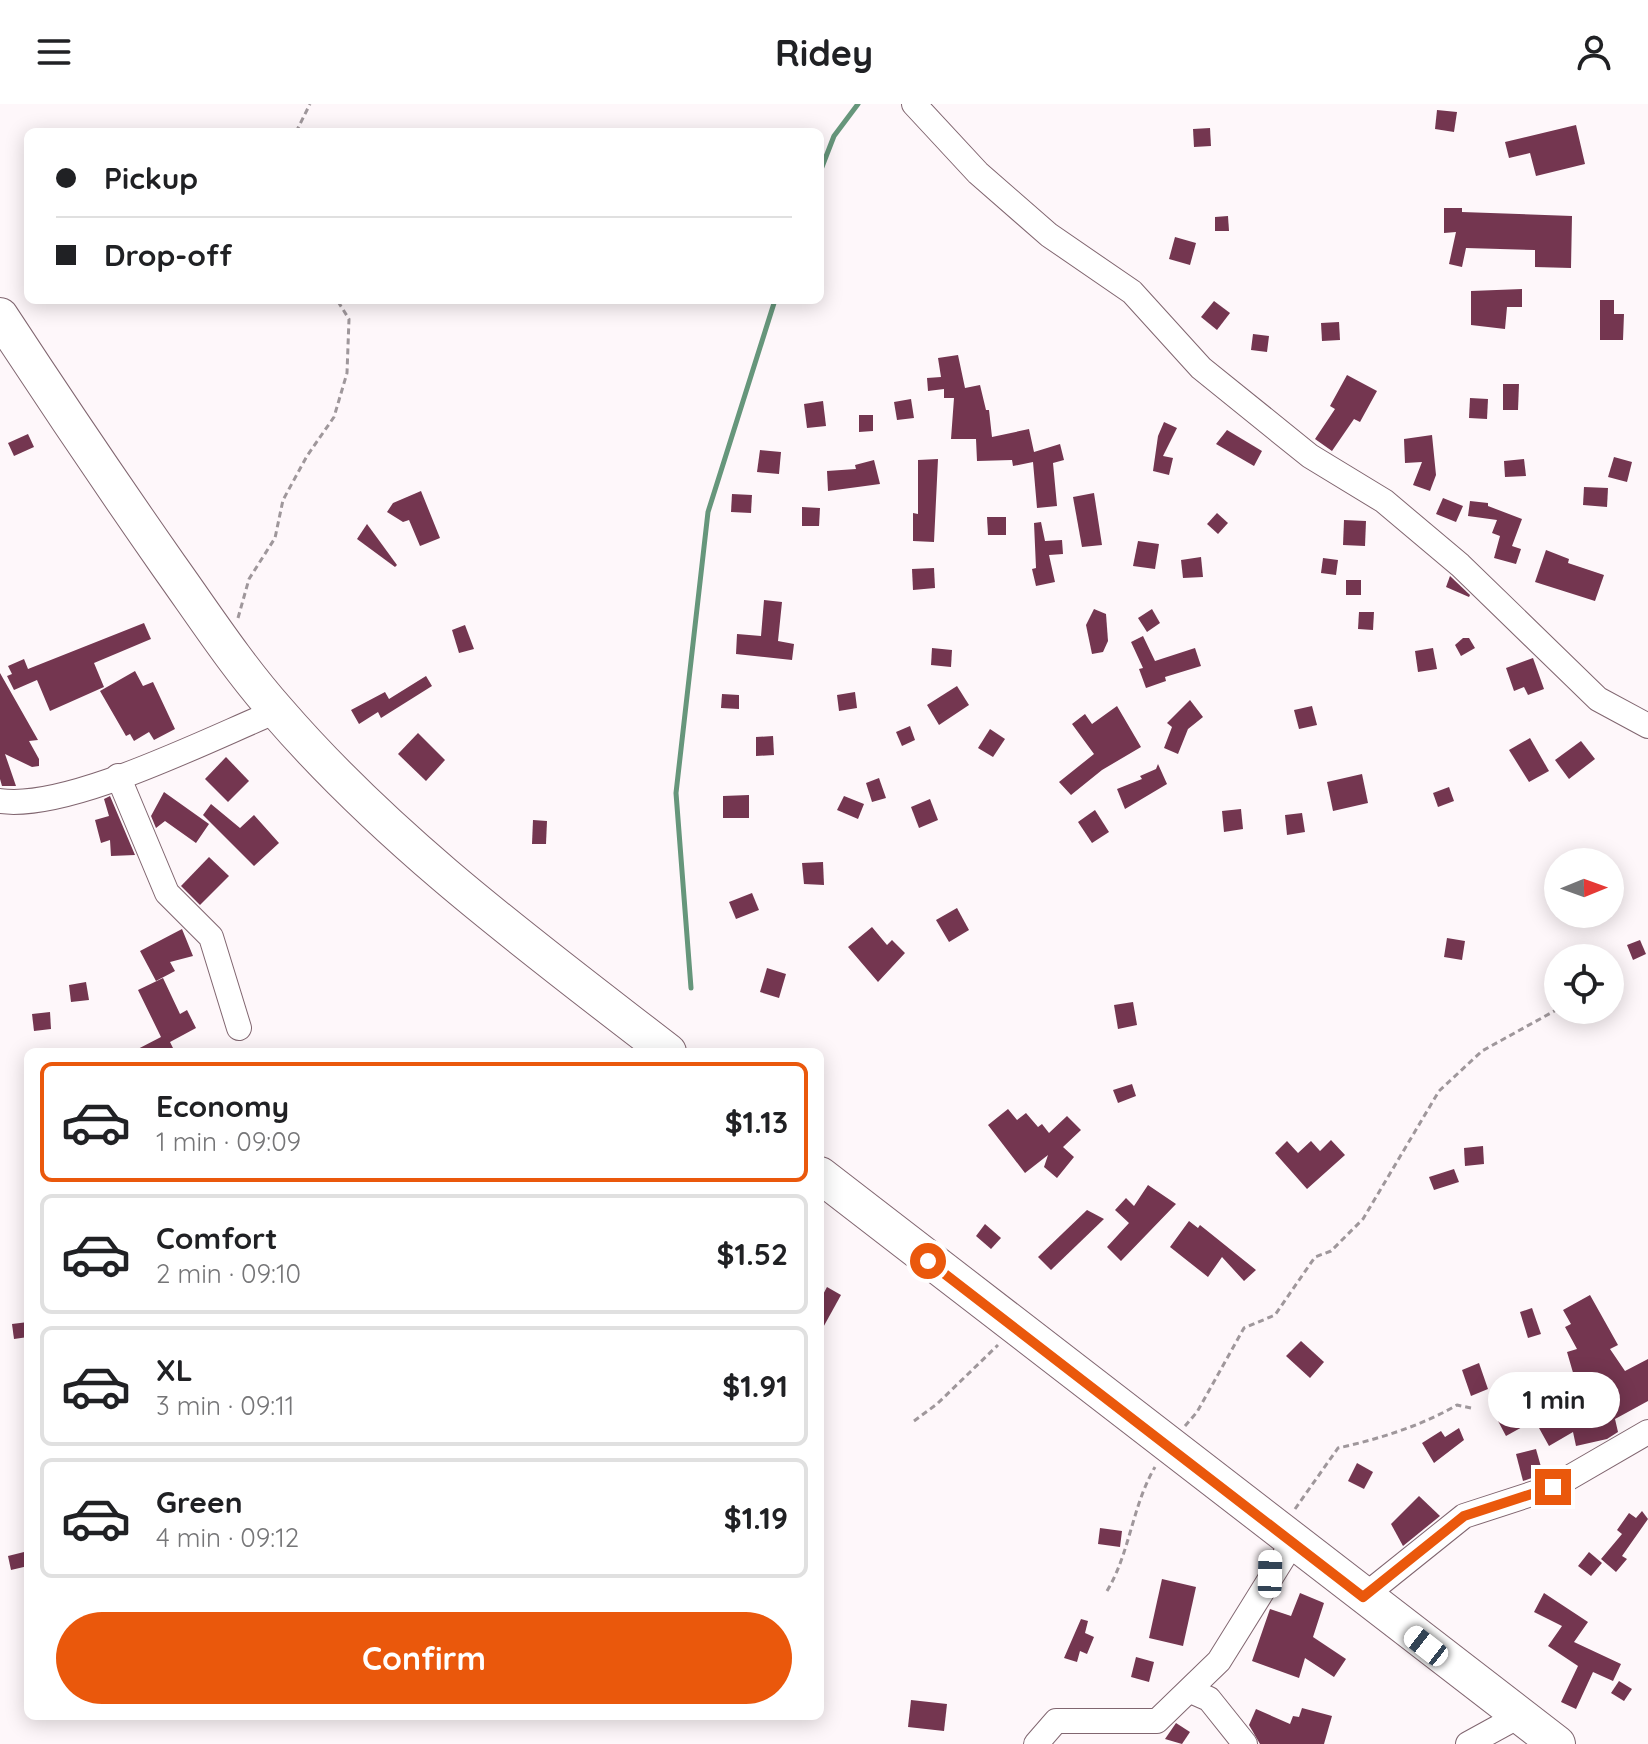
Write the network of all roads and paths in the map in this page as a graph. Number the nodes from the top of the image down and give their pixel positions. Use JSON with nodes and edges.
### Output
{"nodes":[{"id":1,"x":310,"y":104,"type":"edge"},
{"id":2,"x":914,"y":104,"type":"edge"},
{"id":3,"x":298,"y":128,"type":"edge"},
{"id":4,"x":340,"y":304,"type":"edge"},
{"id":5,"x":0,"y":316,"type":"edge"},
{"id":6,"x":232,"y":655,"type":"junction"},
{"id":7,"x":277,"y":711,"type":"junction"},
{"id":8,"x":1648,"y":726,"type":"edge"},
{"id":9,"x":118,"y":776,"type":"junction"},
{"id":10,"x":0,"y":801,"type":"edge"},
{"id":11,"x":1544,"y":1017,"type":"edge"},
{"id":12,"x":239,"y":1028,"type":"dead end"},
{"id":13,"x":663,"y":1048,"type":"edge"},
{"id":14,"x":824,"y":1178,"type":"edge"},
{"id":15,"x":1014,"y":1327,"type":"junction"},
{"id":16,"x":1471,"y":1408,"type":"dead end"},
{"id":17,"x":914,"y":1421,"type":"dead end"},
{"id":18,"x":1648,"y":1432,"type":"edge"},
{"id":19,"x":1167,"y":1446,"type":"junction"},
{"id":20,"x":1279,"y":1531,"type":"junction"},
{"id":21,"x":1107,"y":1591,"type":"dead end"},
{"id":22,"x":1363,"y":1597,"type":"junction"},
{"id":23,"x":1257,"y":1605,"type":"junction"},
{"id":24,"x":1191,"y":1691,"type":"junction"},
{"id":25,"x":1519,"y":1716,"type":"junction"},
{"id":26,"x":1157,"y":1721,"type":"junction"},
{"id":27,"x":1036,"y":1744,"type":"edge"},
{"id":28,"x":1143,"y":1744,"type":"edge"},
{"id":29,"x":1245,"y":1744,"type":"edge"},
{"id":30,"x":1468,"y":1744,"type":"edge"},
{"id":31,"x":1557,"y":1744,"type":"edge"}],
"edges":[{"from":1,"to":3,"type":"path"},
{"from":2,"to":8,"type":"street"},
{"from":4,"to":6,"type":"path"},
{"from":5,"to":6,"type":"highway"},
{"from":6,"to":7,"type":"highway"},
{"from":7,"to":9,"type":"street"},
{"from":7,"to":13,"type":"highway"},
{"from":9,"to":10,"type":"street"},
{"from":9,"to":12,"type":"street"},
{"from":11,"to":19,"type":"path"},
{"from":14,"to":15,"type":"highway"},
{"from":15,"to":17,"type":"path"},
{"from":15,"to":19,"type":"highway"},
{"from":16,"to":20,"type":"path"},
{"from":18,"to":22,"type":"street"},
{"from":19,"to":20,"type":"highway"},
{"from":19,"to":21,"type":"path"},
{"from":20,"to":22,"type":"highway"},
{"from":20,"to":23,"type":"street"},
{"from":20,"to":23,"type":"street"},
{"from":22,"to":25,"type":"highway"},
{"from":23,"to":24,"type":"street"},
{"from":24,"to":26,"type":"street"},
{"from":24,"to":29,"type":"street"},
{"from":25,"to":30,"type":"street"},
{"from":25,"to":31,"type":"highway"},
{"from":26,"to":27,"type":"street"},
{"from":26,"to":28,"type":"street"}]}
